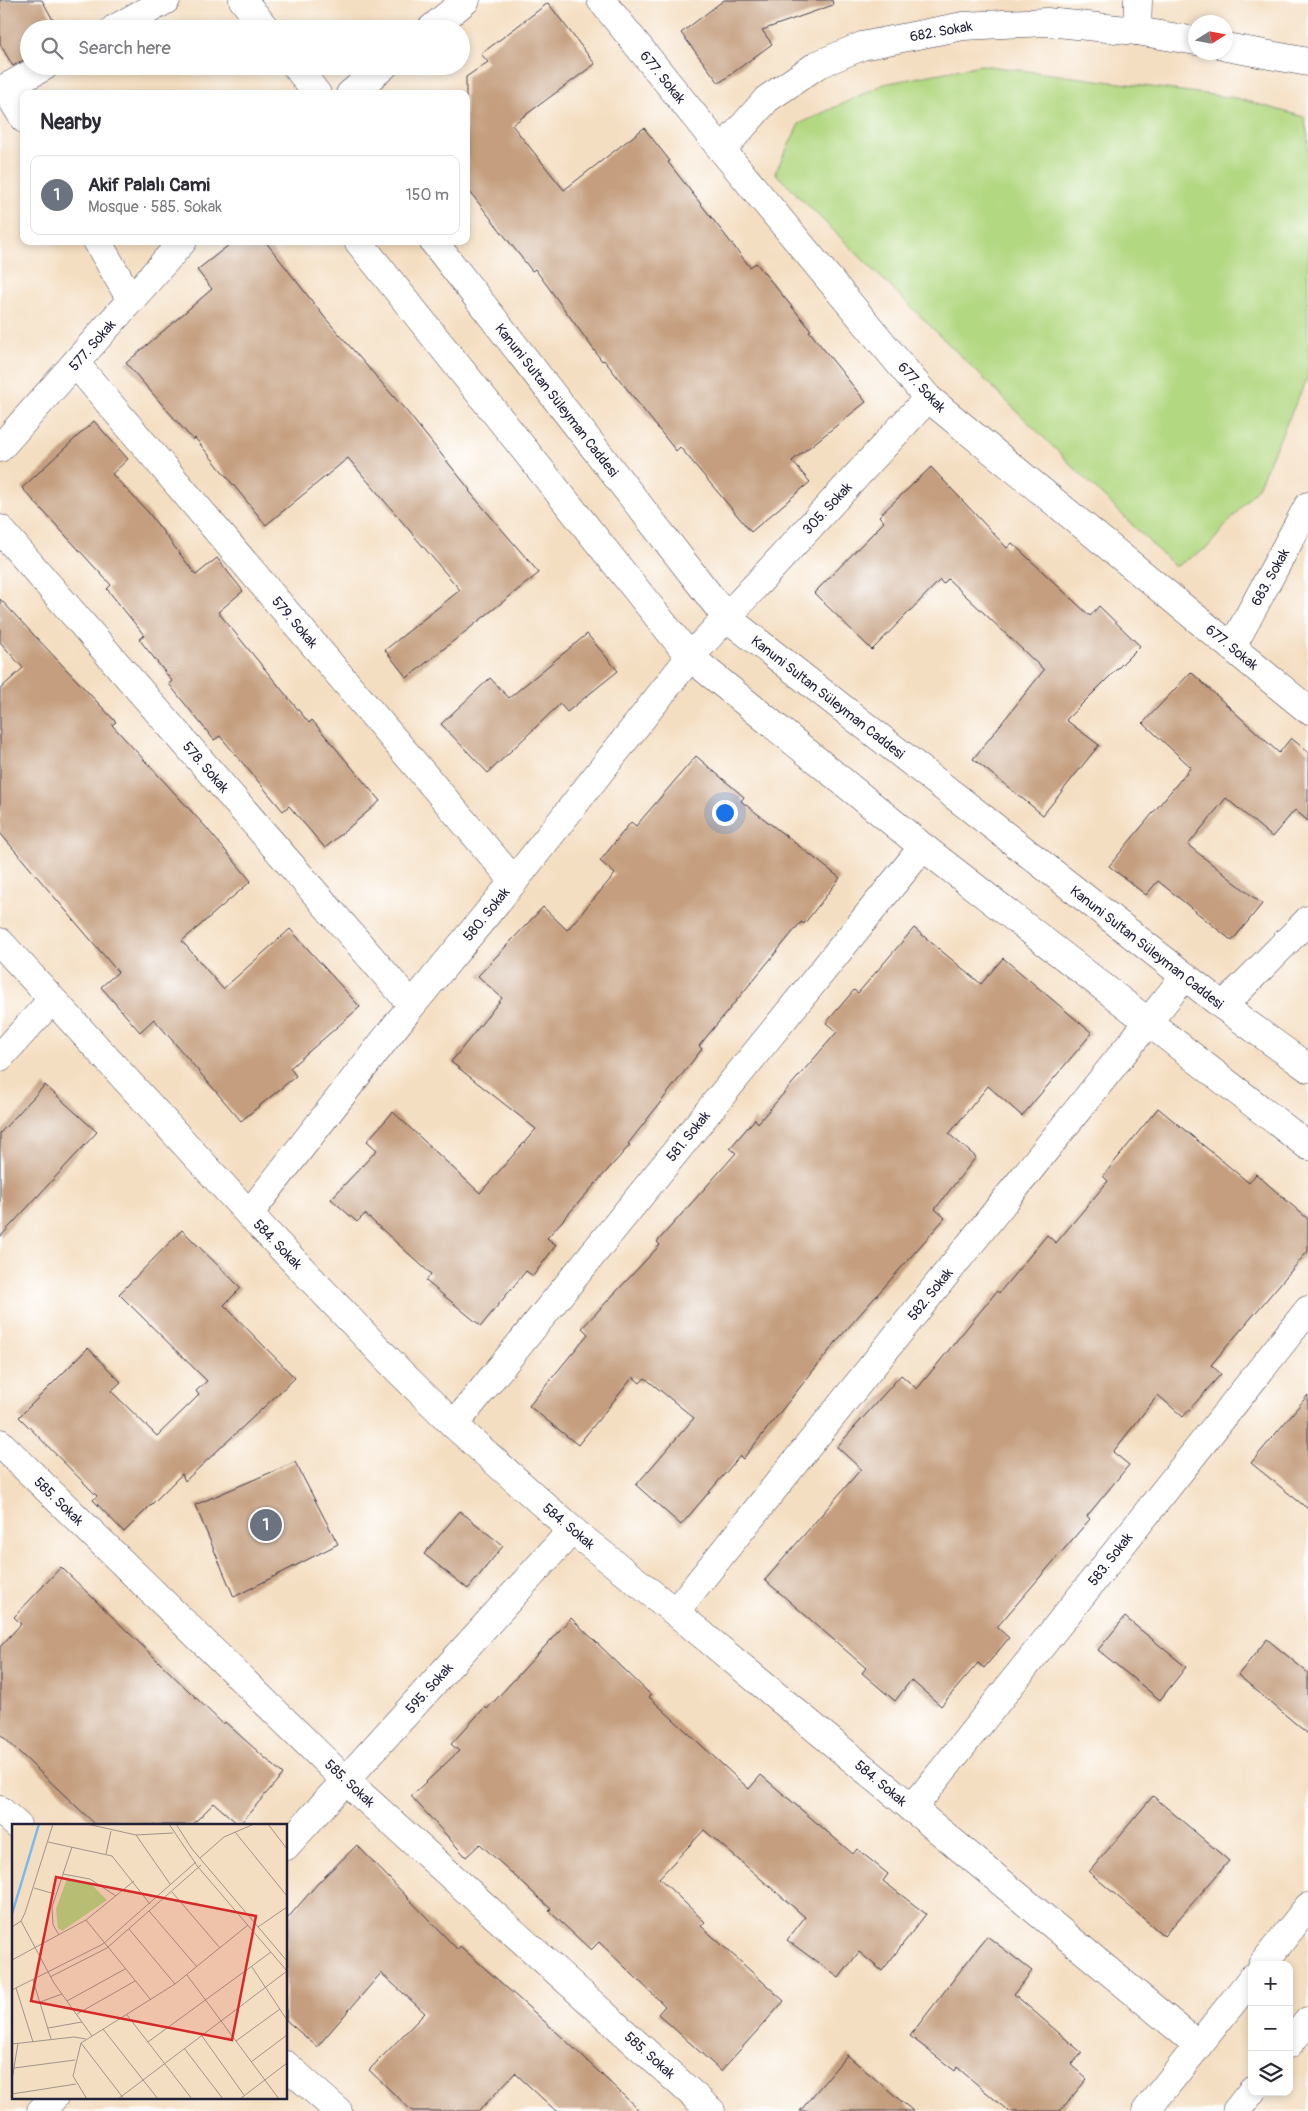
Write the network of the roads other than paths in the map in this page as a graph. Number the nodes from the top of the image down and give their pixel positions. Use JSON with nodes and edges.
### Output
{"nodes":[{"id":1,"x":166,"y":0,"type":"edge"},
{"id":2,"x":244,"y":0,"type":"edge"},
{"id":3,"x":466,"y":0,"type":"edge"},
{"id":4,"x":601,"y":0,"type":"edge"},
{"id":5,"x":1138,"y":0,"type":"edge"},
{"id":6,"x":130,"y":20,"type":"edge"},
{"id":7,"x":259,"y":20,"type":"edge"},
{"id":8,"x":441,"y":20,"type":"edge"},
{"id":9,"x":1137,"y":31,"type":"junction"},
{"id":10,"x":1188,"y":40,"type":"edge"},
{"id":11,"x":1233,"y":48,"type":"edge"},
{"id":12,"x":1308,"y":62,"type":"edge"},
{"id":13,"x":29,"y":75,"type":"edge"},
{"id":14,"x":303,"y":75,"type":"edge"},
{"id":15,"x":373,"y":75,"type":"edge"},
{"id":16,"x":3,"y":89,"type":"edge"},
{"id":17,"x":314,"y":90,"type":"edge"},
{"id":18,"x":355,"y":90,"type":"edge"},
{"id":19,"x":20,"y":113,"type":"edge"},
{"id":20,"x":722,"y":150,"type":"junction"},
{"id":21,"x":99,"y":245,"type":"edge"},
{"id":22,"x":179,"y":245,"type":"edge"},
{"id":23,"x":361,"y":245,"type":"edge"},
{"id":24,"x":435,"y":245,"type":"edge"},
{"id":25,"x":131,"y":300,"type":"junction"},
{"id":26,"x":76,"y":364,"type":"junction"},
{"id":27,"x":928,"y":398,"type":"junction"},
{"id":28,"x":0,"y":448,"type":"edge"},
{"id":29,"x":1308,"y":506,"type":"edge"},
{"id":30,"x":0,"y":529,"type":"edge"},
{"id":31,"x":726,"y":617,"type":"junction"},
{"id":32,"x":1232,"y":647,"type":"junction"},
{"id":33,"x":690,"y":657,"type":"junction"},
{"id":34,"x":1308,"y":710,"type":"edge"},
{"id":35,"x":923,"y":847,"type":"junction"},
{"id":36,"x":514,"y":881,"type":"junction"},
{"id":37,"x":1308,"y":920,"type":"edge"},
{"id":38,"x":0,"y":942,"type":"edge"},
{"id":39,"x":1185,"y":976,"type":"junction"},
{"id":40,"x":52,"y":1000,"type":"junction"},
{"id":41,"x":412,"y":1005,"type":"junction"},
{"id":42,"x":1223,"y":1006,"type":"junction"},
{"id":43,"x":1147,"y":1023,"type":"junction"},
{"id":44,"x":0,"y":1057,"type":"edge"},
{"id":45,"x":1308,"y":1068,"type":"edge"},
{"id":46,"x":1308,"y":1146,"type":"edge"},
{"id":47,"x":249,"y":1214,"type":"junction"},
{"id":48,"x":1308,"y":1310,"type":"edge"},
{"id":49,"x":454,"y":1425,"type":"junction"},
{"id":50,"x":0,"y":1443,"type":"edge"},
{"id":51,"x":572,"y":1530,"type":"junction"},
{"id":52,"x":675,"y":1612,"type":"junction"},
{"id":53,"x":345,"y":1780,"type":"junction"},
{"id":54,"x":912,"y":1809,"type":"junction"},
{"id":55,"x":0,"y":1810,"type":"edge"},
{"id":56,"x":16,"y":1824,"type":"edge"},
{"id":57,"x":288,"y":1844,"type":"edge"},
{"id":58,"x":1308,"y":1907,"type":"edge"},
{"id":59,"x":1265,"y":1961,"type":"edge"},
{"id":60,"x":1248,"y":1983,"type":"edge"},
{"id":61,"x":1308,"y":2021,"type":"edge"},
{"id":62,"x":1293,"y":2039,"type":"edge"},
{"id":63,"x":1198,"y":2045,"type":"junction"},
{"id":64,"x":288,"y":2067,"type":"edge"},
{"id":65,"x":1248,"y":2096,"type":"edge"},
{"id":66,"x":53,"y":2098,"type":"edge"},
{"id":67,"x":40,"y":2111,"type":"edge"},
{"id":68,"x":338,"y":2111,"type":"edge"},
{"id":69,"x":711,"y":2111,"type":"edge"},
{"id":70,"x":1146,"y":2111,"type":"edge"},
{"id":71,"x":1236,"y":2111,"type":"edge"}],
"edges":[{"from":1,"to":6,"type":"street"},
{"from":2,"to":7,"type":"street"},
{"from":3,"to":8,"type":"street"},
{"from":4,"to":20,"type":"street","name":"677. Sokak"},
{"from":5,"to":9,"type":"street"},
{"from":9,"to":10,"type":"street","name":"682. Sokak"},
{"from":9,"to":20,"type":"street","name":"682. Sokak"},
{"from":11,"to":12,"type":"street"},
{"from":13,"to":16,"type":"street"},
{"from":14,"to":17,"type":"street"},
{"from":15,"to":18,"type":"street"},
{"from":16,"to":19,"type":"street"},
{"from":20,"to":27,"type":"street","name":"677. Sokak"},
{"from":21,"to":25,"type":"street"},
{"from":22,"to":25,"type":"street","name":"577. Sokak"},
{"from":23,"to":33,"type":"street"},
{"from":24,"to":31,"type":"street","name":"Kanuni Sultan Süleyman Caddesi"},
{"from":25,"to":26,"type":"street","name":"577. Sokak"},
{"from":26,"to":28,"type":"street","name":"577. Sokak"},
{"from":26,"to":36,"type":"street","name":"579. Sokak"},
{"from":27,"to":31,"type":"street","name":"305. Sokak"},
{"from":27,"to":32,"type":"street","name":"677. Sokak"},
{"from":29,"to":32,"type":"street","name":"683. Sokak"},
{"from":30,"to":41,"type":"street","name":"578. Sokak"},
{"from":31,"to":33,"type":"street","name":"580. Sokak"},
{"from":31,"to":39,"type":"street","name":"Kanuni Sultan Süleyman Caddesi"},
{"from":32,"to":34,"type":"street","name":"677. Sokak"},
{"from":33,"to":35,"type":"street"},
{"from":33,"to":36,"type":"street","name":"580. Sokak"},
{"from":35,"to":43,"type":"street"},
{"from":35,"to":49,"type":"street","name":"581. Sokak"},
{"from":36,"to":41,"type":"street","name":"580. Sokak"},
{"from":37,"to":42,"type":"street"},
{"from":38,"to":40,"type":"street","name":"584. Sokak"},
{"from":39,"to":42,"type":"street","name":"Kanuni Sultan Süleyman Caddesi"},
{"from":39,"to":43,"type":"street","name":"582. Sokak"},
{"from":40,"to":44,"type":"street"},
{"from":40,"to":47,"type":"street","name":"584. Sokak"},
{"from":41,"to":47,"type":"street","name":"580. Sokak"},
{"from":42,"to":45,"type":"street","name":"Kanuni Sultan Süleyman Caddesi"},
{"from":43,"to":46,"type":"street"},
{"from":43,"to":52,"type":"street","name":"582. Sokak"},
{"from":47,"to":49,"type":"street","name":"584. Sokak"},
{"from":48,"to":54,"type":"street","name":"583. Sokak"},
{"from":49,"to":51,"type":"street","name":"584. Sokak"},
{"from":50,"to":53,"type":"street","name":"585. Sokak"},
{"from":51,"to":52,"type":"street","name":"584. Sokak"},
{"from":51,"to":53,"type":"street","name":"595. Sokak"},
{"from":52,"to":54,"type":"street","name":"584. Sokak"},
{"from":53,"to":57,"type":"street","name":"595. Sokak"},
{"from":53,"to":69,"type":"street","name":"585. Sokak"},
{"from":54,"to":63,"type":"street","name":"584. Sokak"},
{"from":55,"to":56,"type":"street"},
{"from":58,"to":59,"type":"street"},
{"from":60,"to":63,"type":"street"},
{"from":61,"to":62,"type":"street"},
{"from":63,"to":70,"type":"street"},
{"from":64,"to":68,"type":"street"},
{"from":65,"to":71,"type":"street"},
{"from":66,"to":67,"type":"street"}]}
